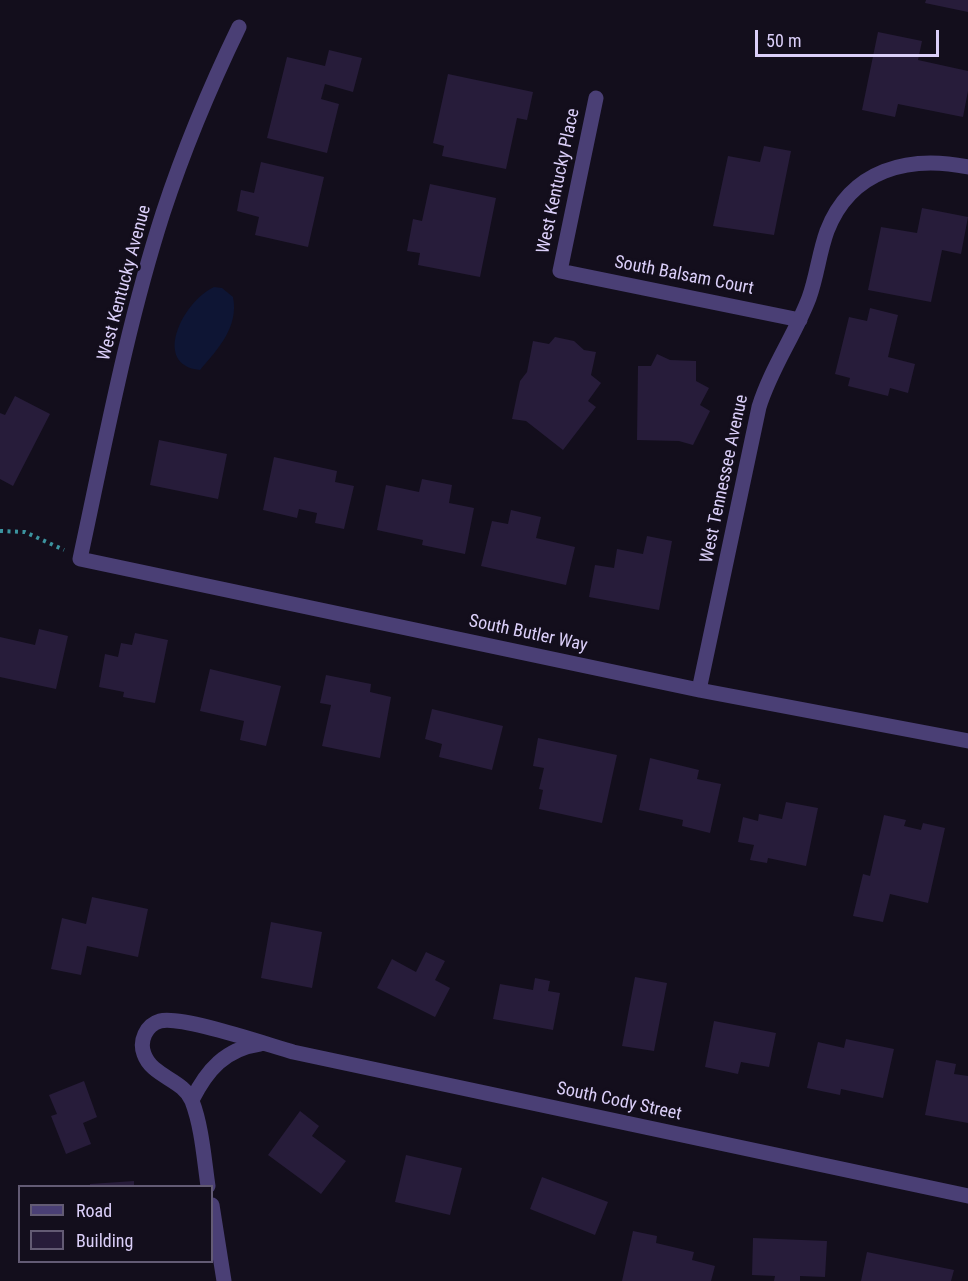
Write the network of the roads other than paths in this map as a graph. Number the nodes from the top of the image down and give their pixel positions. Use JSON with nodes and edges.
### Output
{"nodes":[{"id":1,"x":239,"y":27,"type":"dead end"},
{"id":2,"x":596,"y":98,"type":"dead end"},
{"id":3,"x":968,"y":167,"type":"edge"},
{"id":4,"x":560,"y":271,"type":"joint"},
{"id":5,"x":800,"y":320,"type":"junction"},
{"id":6,"x":80,"y":558,"type":"joint"},
{"id":7,"x":699,"y":690,"type":"junction"},
{"id":8,"x":968,"y":741,"type":"edge"},
{"id":9,"x":263,"y":1044,"type":"junction"},
{"id":10,"x":192,"y":1100,"type":"junction"},
{"id":11,"x":208,"y":1185,"type":"edge"},
{"id":12,"x":968,"y":1196,"type":"edge"},
{"id":13,"x":213,"y":1211,"type":"edge"},
{"id":14,"x":224,"y":1281,"type":"edge"}],
"edges":[{"from":1,"to":6,"type":"street","name":"West Kentucky Avenue"},
{"from":2,"to":4,"type":"street","name":"West Kentucky Place"},
{"from":3,"to":5,"type":"street","name":"West Tennessee Avenue"},
{"from":4,"to":5,"type":"street","name":"South Balsam Court"},
{"from":5,"to":7,"type":"street","name":"West Tennessee Avenue"},
{"from":6,"to":7,"type":"street","name":"South Butler Way"},
{"from":7,"to":8,"type":"street","name":"South Butler Way"},
{"from":9,"to":10,"type":"street","name":"South Cody Street"},
{"from":9,"to":10,"type":"street","name":"South Cody Street"},
{"from":9,"to":12,"type":"street","name":"South Cody Street"},
{"from":10,"to":11,"type":"street"},
{"from":13,"to":14,"type":"street"}]}
